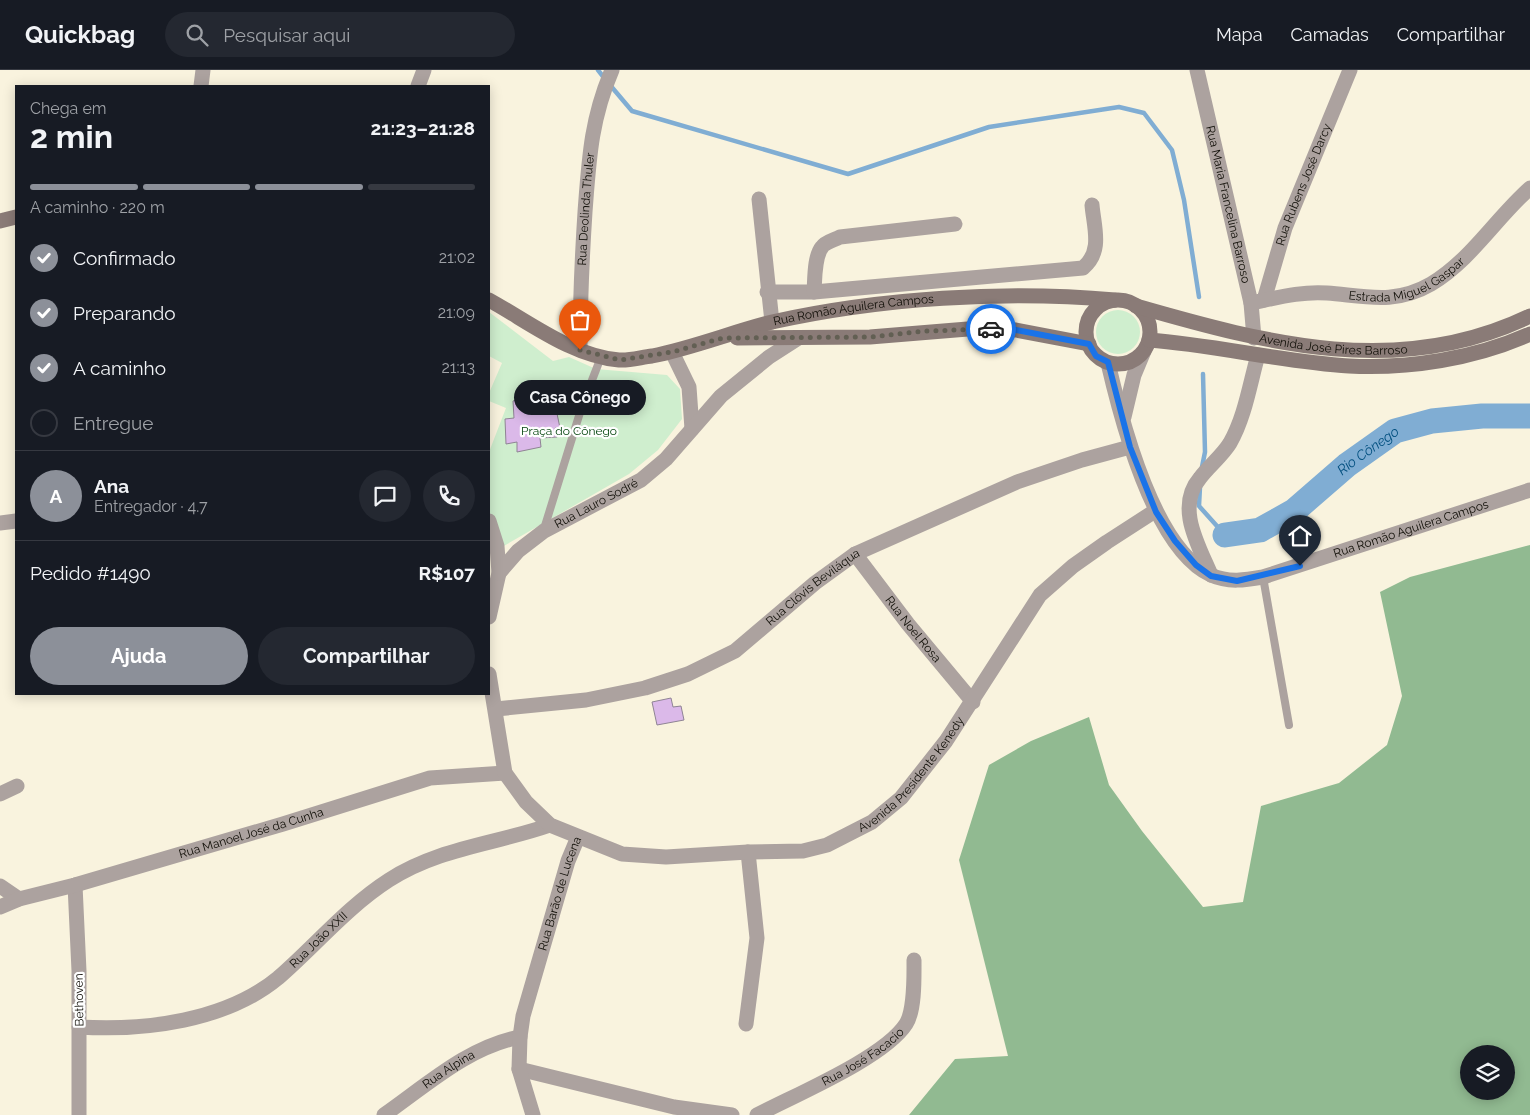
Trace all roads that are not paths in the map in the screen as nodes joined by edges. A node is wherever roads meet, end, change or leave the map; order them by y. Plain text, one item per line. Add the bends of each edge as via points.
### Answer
1 (203, 70) edge
2 (424, 70) edge
3 (612, 70) edge
4 (1197, 70) edge
5 (1350, 70) edge
6 (201, 85) edge
7 (418, 85) edge
8 (1530, 188) edge
9 (759, 199) dead end
10 (1092, 205) dead end
11 (15, 217) edge
12 (0, 221) edge
13 (955, 224) dead end
14 (767, 292) junction
15 (814, 292) junction
16 (1115, 300) junction
17 (490, 301) edge
18 (1258, 301) junction
19 (1136, 306) junction
20 (1530, 316) edge
21 (772, 322) junction
22 (1530, 334) edge
23 (723, 338) junction
24 (1254, 338) junction
25 (797, 339) junction
26 (1089, 344) junction
27 (1147, 345) junction
28 (580, 350) junction
29 (672, 352) junction
30 (1258, 355) junction
31 (600, 357) junction
32 (1108, 362) junction
33 (1124, 417) junction
34 (692, 429) junction
35 (1130, 447) junction
36 (1530, 490) edge
37 (1156, 512) junction
38 (15, 521) edge
39 (0, 523) edge
40 (490, 524) edge
41 (544, 531) junction
42 (855, 554) junction
43 (499, 573) junction
44 (1211, 576) junction
45 (1263, 577) junction
46 (490, 610) edge
47 (490, 679) edge
48 (973, 702) junction
49 (496, 709) junction
50 (1290, 724) dead end
51 (505, 773) junction
52 (17, 786) dead end
53 (0, 794) edge
54 (550, 825) junction
55 (578, 838) junction
56 (748, 852) junction
57 (75, 885) junction
58 (0, 886) edge
59 (19, 899) junction
60 (0, 907) edge
61 (914, 960) dead end
62 (746, 1024) dead end
63 (79, 1027) junction
64 (520, 1037) junction
65 (519, 1069) junction
66 (79, 1115) edge
67 (384, 1115) edge
68 (533, 1115) edge
69 (732, 1115) edge
70 (757, 1115) edge

1 - 6 street
2 - 7 street
3 - 28 street, Rua Deolinda Thuler via 600,99 590,148 580,286
4 - 18 street, Rua Maria Francelina Barroso
5 - 18 street, Rua Rubens José Darcy
8 - 18 street, Estrada Miguel Gaspar via 1512,203 1462,259 1432,283 1404,296 1375,298 1298,293
9 - 14 street
10 - 15 street via 1096,250 1092,260 1083,268
11 - 12 main road
13 - 15 street via 840,237 830,241 818,254
14 - 15 street
14 - 21 street
16 - 19 main road
16 - 21 main road, Rua Romão Aguilera Campos via 1057,295 929,300
16 - 26 main road via 1102,304 1093,313 1087,325
17 - 28 main road
18 - 24 street, Rua Maria Francelina Barroso
19 - 24 main road, Avenida José Pires Barroso
19 - 27 main road via 1147,318 1150,329
20 - 24 main road, Avenida José Pires Barroso via 1504,329 1456,344 1395,352 1316,348
21 - 23 main road, Rua Romão Aguilera Campos
22 - 30 main road, Avenida José Pires Barroso via 1445,360 1393,366 1348,366
23 - 25 main road, Rua Romão Aguilera Campos
23 - 29 main road
25 - 26 main road, Rua Romão Aguilera Campos via 980,328 1016,330
25 - 34 street, Rua Lauro Sodré via 721,396
26 - 32 main road via 1096,356
27 - 30 main road, Avenida José Pires Barroso
27 - 32 main road via 1128,363
27 - 33 street via 1134,375
28 - 31 main road
29 - 31 main road via 620,360
29 - 34 street via 689,387
30 - 44 street via 1235,432 1220,456 1199,479 1189,499 1188,514
31 - 41 lane
32 - 33 street
33 - 35 street, Rua Romão Aguilera Campos
34 - 41 street, Rua Lauro Sodré via 666,459 641,480
35 - 37 street, Rua Romão Aguilera Campos
35 - 42 street, Rua Clóvis Beviláqua via 1017,482
36 - 45 street, Rua Romão Aguilera Campos
37 - 44 street, Rua Romão Aguilera Campos via 1175,541 1196,565
37 - 48 street, Avenida Presidente Kenedy via 1100,547 1040,594
38 - 39 street
40 - 43 street via 497,546
41 - 43 street, Rua Lauro Sodré via 518,550
42 - 48 street, Rua Noel Rosa
42 - 49 street, Rua Clóvis Beviláqua via 815,583 735,651 688,674 645,688 586,700
43 - 46 street
44 - 45 street, Rua Romão Aguilera Campos via 1237,581
45 - 50 lane
47 - 49 street, Rua Barão de Lucena
48 - 56 street, Avenida Presidente Kenedy via 912,786 872,822 828,845 803,851
49 - 51 street, Rua Barão de Lucena
51 - 54 street, Rua Barão de Lucena via 526,802
51 - 57 street, Rua Manoel José da Cunha via 430,778
52 - 53 street
54 - 55 street, Rua Barão de Lucena
54 - 63 street, Rua João XXII via 443,854 389,880 354,907 278,977 237,1004 184,1020
55 - 56 street, Avenida Presidente Kenedy via 622,854 666,857
55 - 64 street, Rua Barão de Lucena via 552,915
56 - 62 street via 757,938
57 - 59 street, Rua Manoel José da Cunha
57 - 63 street, Bethoven
58 - 59 street
59 - 60 street, Rua Manoel José da Cunha
61 - 70 street, Rua José Facacio via 913,992 907,1023 888,1044
63 - 66 street, Bethoven
64 - 65 street, Rua Barão de Lucena
64 - 67 street, Rua Alpina via 491,1044 473,1054
65 - 68 street, Rua Barão de Lucena
65 - 69 street via 674,1107

